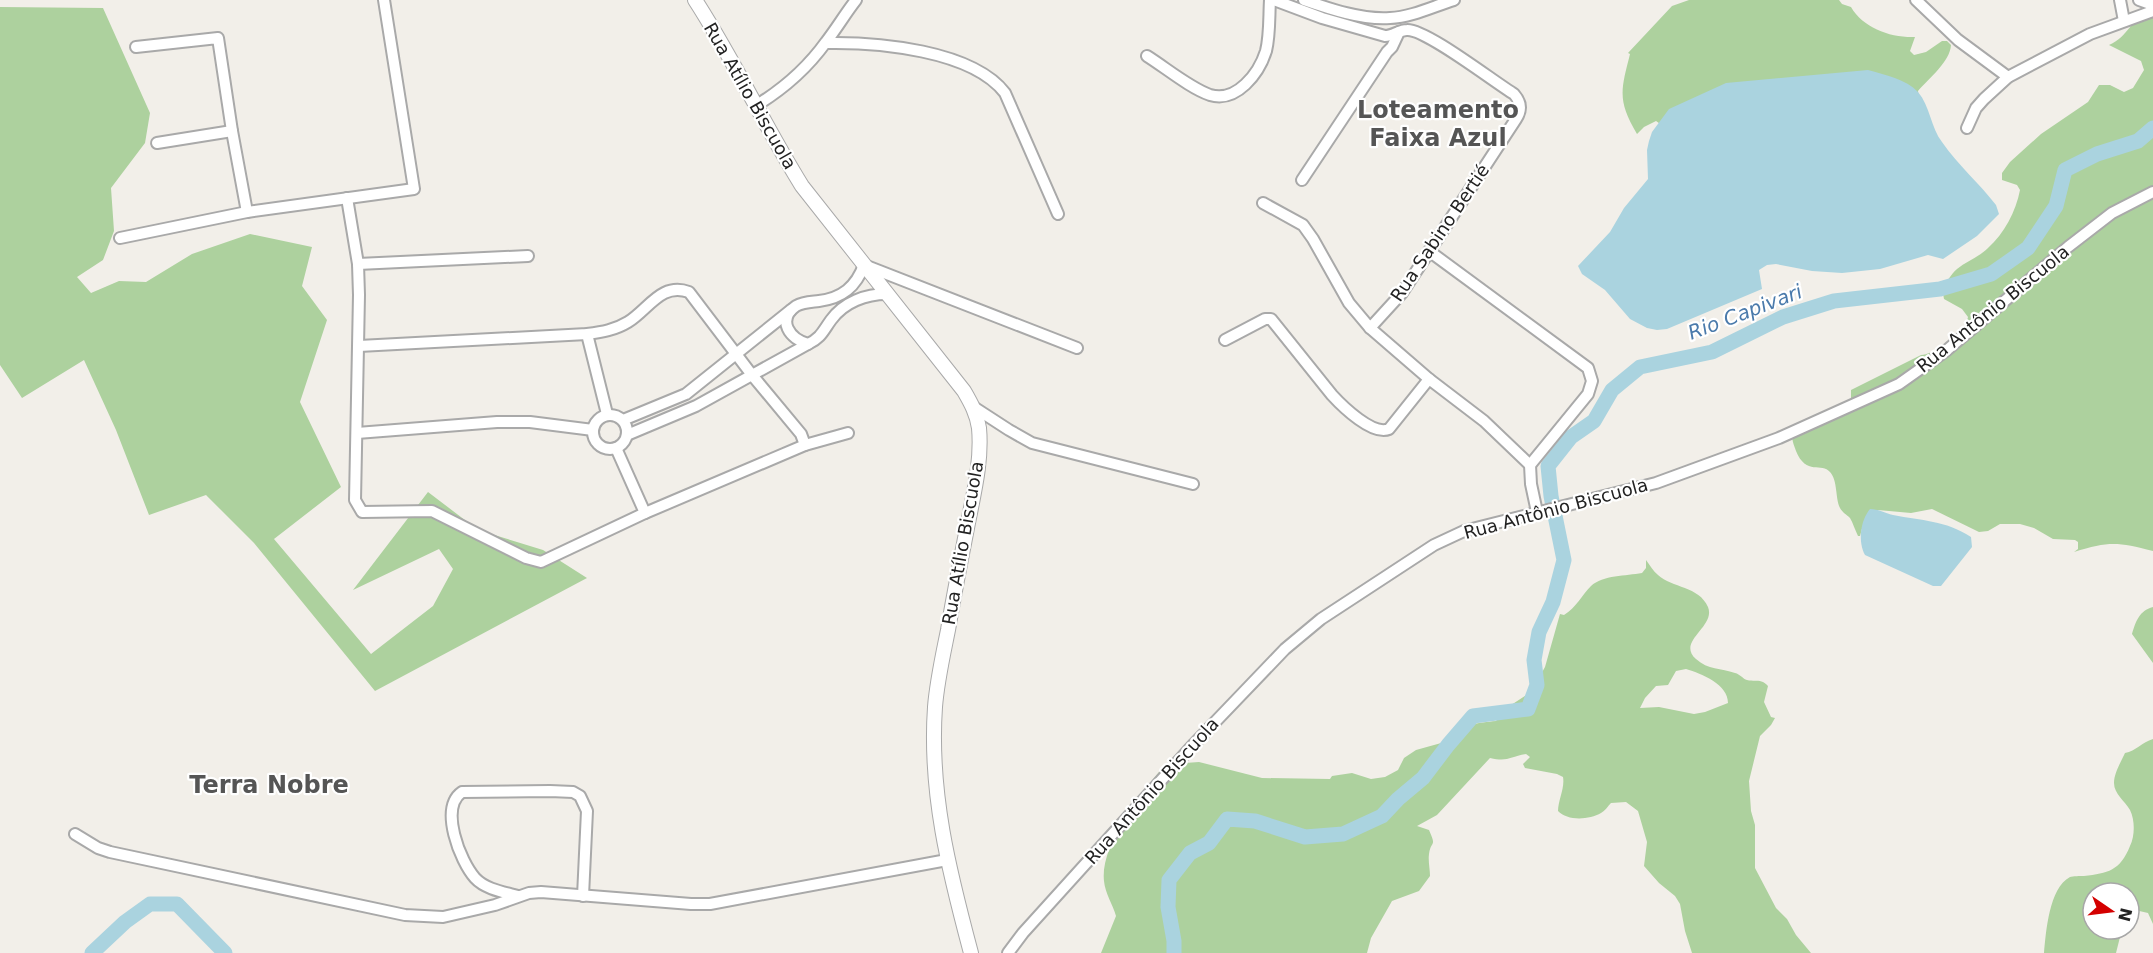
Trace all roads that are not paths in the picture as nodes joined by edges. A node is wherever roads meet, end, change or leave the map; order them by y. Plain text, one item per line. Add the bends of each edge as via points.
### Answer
1 (384, 0) edge
2 (695, 0) edge
3 (856, 0) edge
4 (1272, 0) edge
5 (1304, 0) edge
6 (1454, 0) edge
7 (1916, 0) edge
8 (2120, 0) edge
9 (2139, 0) edge
10 (2153, 5) edge
11 (2153, 11) edge
12 (2124, 21) junction
13 (1392, 35) junction
14 (826, 43) junction
15 (136, 48) dead end
16 (1147, 56) dead end
17 (2008, 77) junction
18 (757, 105) junction
19 (1967, 128) dead end
20 (232, 131) junction
21 (157, 143) dead end
22 (1302, 180) dead end
23 (2153, 192) edge
24 (347, 198) junction
25 (1263, 203) dead end
26 (247, 213) junction
27 (1058, 213) dead end
28 (120, 238) dead end
29 (1429, 251) junction
30 (528, 256) dead end
31 (358, 264) junction
32 (864, 266) junction
33 (887, 294) junction
34 (794, 308) junction
35 (1370, 328) junction
36 (587, 334) junction
37 (1225, 340) dead end
38 (808, 344) junction
39 (359, 346) junction
40 (1077, 348) dead end
41 (736, 354) junction
42 (752, 375) junction
43 (1429, 378) junction
44 (972, 405) junction
45 (606, 414) junction
46 (623, 420) junction
47 (593, 430) junction
48 (357, 433) junction
49 (848, 434) dead end
50 (627, 435) junction
51 (805, 445) junction
52 (616, 448) junction
53 (1530, 465) junction
54 (1193, 484) dead end
55 (1541, 511) junction
56 (645, 513) junction
57 (75, 834) dead end
58 (947, 860) junction
59 (518, 896) junction
60 (583, 896) junction
61 (971, 953) edge
62 (1008, 953) edge

1 - 24 street via 414,189
2 - 18 street, Rua Atílio Biscuola
3 - 14 street
4 - 13 street via 1322,18
4 - 16 street via 1262,61 1245,86 1233,93 1213,96 1202,92
5 - 6 street via 1366,17 1390,18
7 - 17 street via 1958,40
8 - 12 street
9 - 10 street
11 - 12 street
12 - 17 street via 2090,34
13 - 22 street via 1392,47
13 - 29 street, Rua Sabino Bertié via 1406,30 1425,35 1514,94 1520,104 1516,119
14 - 18 street via 808,64
14 - 27 street via 891,46 955,60 996,81 1005,93
15 - 20 street via 218,38
17 - 19 street via 1976,108
18 - 32 street, Rua Atílio Biscuola via 802,186
20 - 21 street
20 - 26 street
23 - 55 street, Rua Antônio Biscuola via 2112,213 2067,247 1947,350 1899,384 1747,451 1656,483
24 - 26 street
24 - 31 street
25 - 35 street via 1303,225 1349,303
26 - 28 street
29 - 35 street, Rua Sabino Bertié via 1401,293
29 - 53 street via 1588,368 1592,381 1588,394
30 - 31 street
31 - 39 street
32 - 33 street, Rua Atílio Biscuola
32 - 34 street via 851,288 837,298 802,303
32 - 40 street
33 - 38 street via 868,295 842,308 818,339
33 - 44 street, Rua Atílio Biscuola
34 - 38 street via 787,317 787,327 798,341
34 - 41 street
35 - 43 street
36 - 39 street
36 - 41 street via 609,332 629,322 666,291 678,288 689,292
36 - 45 street
37 - 43 street via 1269,318 1342,406 1375,430 1389,429
38 - 42 street
39 - 48 street
41 - 42 street
41 - 46 street via 686,394
42 - 50 street via 696,406
42 - 51 street via 801,434
43 - 53 street via 1484,421
44 - 54 street via 1032,443
44 - 58 street, Rua Atílio Biscuola via 980,446 935,706 937,798
45 - 46 street
45 - 47 street via 597,420
46 - 50 street
47 - 48 street via 530,422
47 - 52 street via 599,445
48 - 56 street via 355,500 362,512 432,511 526,558 541,562
49 - 51 street
50 - 52 street
51 - 56 street
52 - 56 street
53 - 55 street via 1531,484
55 - 62 street, Rua Antônio Biscuola via 1464,531 1434,545 1321,619 1285,649 1194,744
57 - 59 street via 110,852 405,915 443,917
58 - 60 street via 710,904
58 - 61 street, Rua Atílio Biscuola
59 - 60 street via 541,892
59 - 60 street via 485,885 466,864 452,830 452,807 462,792 550,791 580,796 587,811

